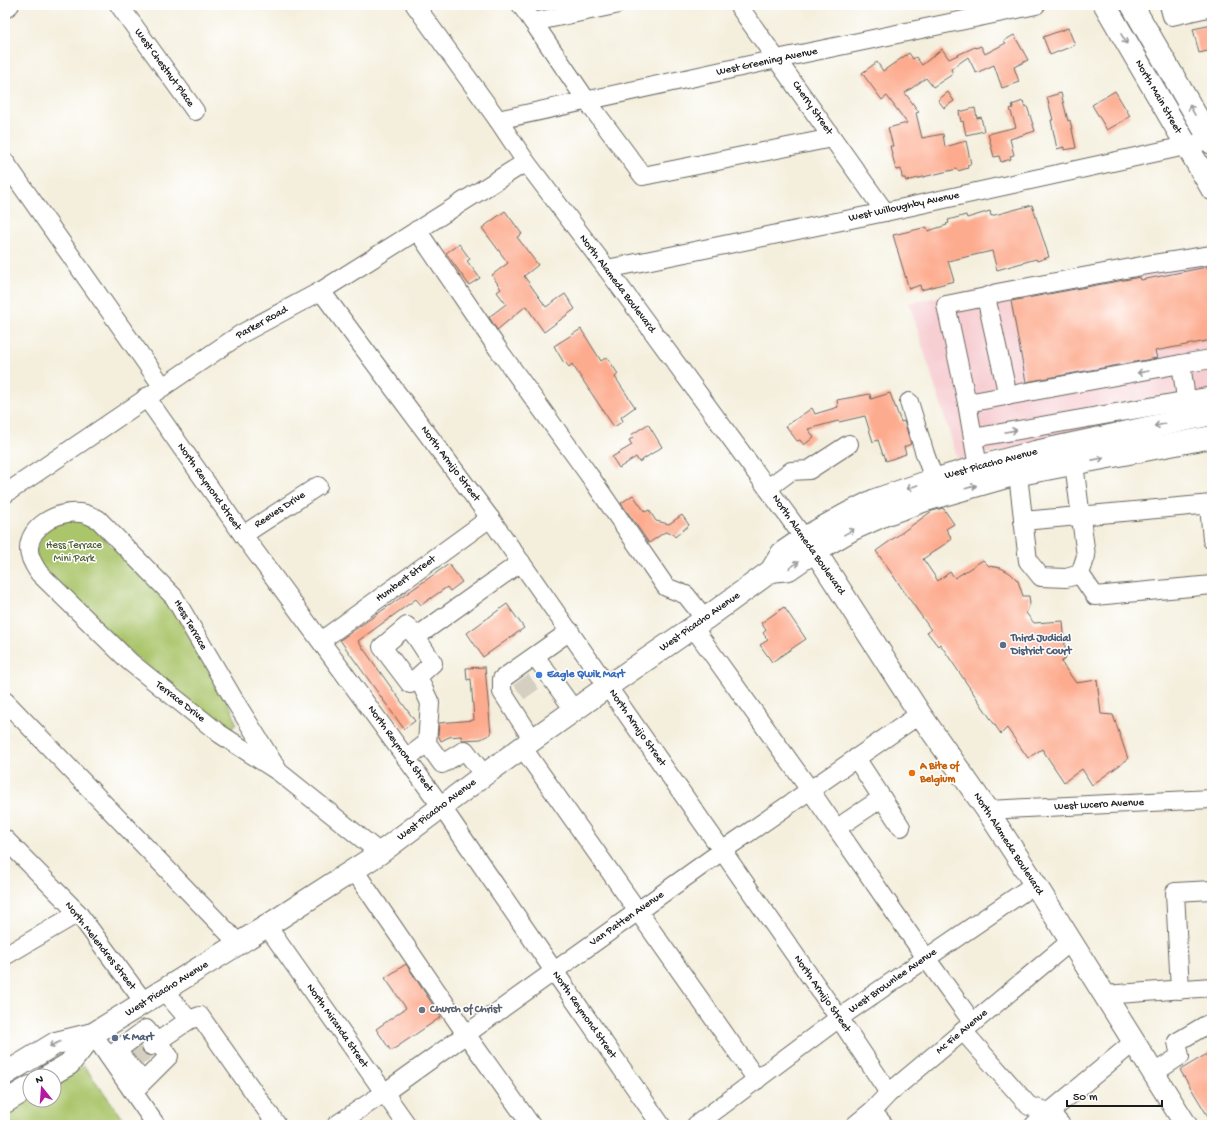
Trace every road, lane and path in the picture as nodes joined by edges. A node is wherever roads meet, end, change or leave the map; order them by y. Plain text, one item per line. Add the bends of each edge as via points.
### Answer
1 (10, 5) edge
2 (119, 5) edge
3 (415, 5) edge
4 (521, 5) edge
5 (615, 5) edge
6 (738, 5) edge
7 (1036, 5) edge
8 (1105, 5) edge
9 (1132, 5) edge
10 (1169, 5) edge
11 (1017, 7) edge
12 (1212, 7) edge
13 (5, 9) edge
14 (533, 22) junction
15 (777, 59) junction
16 (587, 101) junction
17 (195, 111) dead end
18 (498, 120) junction
19 (832, 138) junction
20 (1204, 143) edge
21 (5, 162) edge
22 (526, 162) junction
23 (1212, 189) edge
24 (885, 212) junction
25 (417, 230) junction
26 (1212, 255) edge
27 (607, 269) junction
28 (321, 291) junction
29 (986, 297) junction
30 (1212, 359) edge
31 (1181, 364) junction
32 (163, 387) junction
33 (1008, 396) junction
34 (1212, 396) edge
35 (146, 397) junction
36 (909, 402) dead end
37 (967, 404) junction
38 (1188, 410) junction
39 (1212, 414) edge
40 (1212, 437) edge
41 (973, 438) junction
42 (849, 444) dead end
43 (1074, 464) junction
44 (978, 467) junction
45 (1018, 475) junction
46 (934, 479) junction
47 (318, 486) dead end
48 (768, 488) junction
49 (5, 494) edge
50 (1210, 505) edge
51 (1080, 516) junction
52 (490, 518) junction
53 (46, 521) joint
54 (1023, 521) junction
55 (243, 535) junction
56 (1212, 540) edge
57 (809, 544) junction
58 (521, 562) junction
59 (1080, 574) junction
60 (1212, 585) edge
61 (699, 623) junction
62 (570, 632) junction
63 (416, 637) junction
64 (322, 640) junction
65 (535, 656) junction
66 (418, 677) junction
67 (608, 686) junction
68 (5, 701) edge
69 (574, 710) junction
70 (920, 714) junction
71 (427, 744) junction
72 (528, 744) junction
73 (407, 758) junction
74 (856, 758) junction
75 (279, 772) junction
76 (484, 775) junction
77 (810, 790) junction
78 (882, 798) junction
79 (1212, 799) edge
80 (442, 806) junction
81 (987, 810) junction
82 (846, 822) dead end
83 (901, 827) dead end
84 (5, 839) edge
85 (722, 851) junction
86 (380, 853) junction
87 (354, 870) junction
88 (1035, 884) junction
89 (1212, 890) edge
90 (637, 912) junction
91 (78, 913) junction
92 (267, 926) junction
93 (1071, 941) junction
94 (239, 944) junction
95 (5, 956) edge
96 (926, 958) junction
97 (554, 971) junction
98 (1212, 988) edge
99 (1180, 990) junction
100 (164, 991) junction
101 (1105, 995) junction
102 (144, 1002) junction
103 (120, 1018) junction
104 (839, 1018) junction
105 (189, 1020) junction
106 (1212, 1024) edge
107 (968, 1027) junction
108 (93, 1034) junction
109 (466, 1034) junction
110 (135, 1037) junction
111 (1135, 1041) junction
112 (154, 1044) junction
113 (128, 1066) junction
114 (62, 1068) edge
115 (1154, 1072) junction
116 (5, 1074) edge
117 (757, 1080) junction
118 (138, 1086) junction
119 (22, 1092) edge
120 (384, 1092) junction
121 (889, 1093) junction
122 (5, 1102) edge
123 (872, 1111) junction
124 (1056, 1118) edge
125 (156, 1125) edge
126 (276, 1125) edge
127 (336, 1125) edge
128 (407, 1125) edge
129 (531, 1125) edge
130 (661, 1125) edge
131 (696, 1125) edge
132 (855, 1125) edge
133 (884, 1125) edge
134 (1034, 1125) edge
135 (1186, 1125) edge

1 - 13 street
2 - 17 street, West Chestnut Place
3 - 18 street, North Alameda Boulevard
4 - 14 street
5 - 14 street
6 - 15 street, Cherry Street
7 - 11 street, West Greening Avenue
8 -> 20 main road, North Main Street
20 -> 9 main road, North Main Street
10 - 12 street via 1172,16
11 - 15 street, West Greening Avenue
14 - 16 street
15 - 16 street, West Greening Avenue
15 - 19 street, Cherry Street
16 - 18 street, West Greening Avenue
16 - 19 street via 643,176
18 - 22 street, North Alameda Boulevard
19 - 24 street, Cherry Street
20 - 23 main road, North Main Street
20 - 24 street, West Willoughby Avenue
21 - 32 street
22 - 25 street, Parker Road
22 - 27 street, North Alameda Boulevard
24 - 27 street, West Willoughby Avenue
25 - 28 street, Parker Road
25 - 61 street via 666,587 686,595
26 - 29 street via 1147,265
27 - 48 street, North Alameda Boulevard
28 - 32 street, Parker Road via 241,334
28 - 52 street, North Armijo Street
29 - 33 street
29 - 37 street via 946,304
30 - 31 street
31 -> 33 street
31 - 38 street
32 - 35 street, Parker Road
33 - 37 street
34 - 38 street
35 - 49 street, Parker Road
35 - 55 street, North Reymond Street
36 - 46 street
37 - 41 street
38 - 39 main road, West Picacho Avenue
41 -> 38 street
38 -> 44 main road, West Picacho Avenue
43 -> 40 main road, West Picacho Avenue
41 - 44 street
42 - 48 street via 809,470 791,471
43 - 45 main road, West Picacho Avenue
43 - 51 street
44 - 46 main road, West Picacho Avenue
45 - 54 street
57 -> 45 main road, West Picacho Avenue via 926,500
46 -> 57 main road, West Picacho Avenue via 875,500 847,514
47 - 55 street, Reeves Drive
48 - 57 street, North Alameda Boulevard
50 - 51 street
50 - 56 street
51 - 54 street
51 - 59 street via 1086,556
52 - 58 street, North Armijo Street
52 - 64 street, Humbert Street
53 - 75 street, Hess Terrace via 63,514 81,513 98,520 174,597
53 - 75 street, Terrace Drive via 33,534 29,550 38,573 130,662 220,734
54 - 59 street via 1028,561 1041,577 1066,578
55 - 64 street, North Reymond Street
57 - 61 main road, West Picacho Avenue via 789,569 771,571
57 - 70 main road, North Alameda Boulevard
58 - 62 street, North Armijo Street
58 - 63 street
59 - 60 street via 1096,596
61 - 67 main road, West Picacho Avenue
61 - 77 street
62 - 65 street
62 - 67 street, North Armijo Street
63 - 66 street via 433,663
63 - 66 street via 408,626 382,647 410,684
64 - 73 street, North Reymond Street
65 - 69 street via 542,676
65 - 72 street via 502,679 502,692 513,696
66 - 71 street via 430,703
67 - 69 main road, West Picacho Avenue
67 - 85 street, North Armijo Street
68 - 94 street
69 - 72 main road, West Picacho Avenue
70 - 74 street, Van Patten Avenue
70 - 81 main road, North Alameda Boulevard
71 - 73 street
71 - 76 street via 442,764 465,750
72 - 76 main road, West Picacho Avenue
72 - 90 street
73 - 80 street, North Reymond Street
74 - 77 street, Van Patten Avenue
74 - 78 street
75 - 86 street, Terrace Drive
76 - 80 main road, West Picacho Avenue
77 - 85 street, Van Patten Avenue
77 - 96 street
78 - 82 street
78 - 83 street
79 - 81 street, West Lucero Avenue
80 - 86 main road, West Picacho Avenue
80 - 97 street, North Reymond Street
81 - 88 main road, North Alameda Boulevard
84 - 91 street, North Melendres Street
85 - 90 street, Van Patten Avenue
85 - 104 street, North Armijo Street
86 - 87 main road, West Picacho Avenue
87 - 92 main road, West Picacho Avenue
87 - 109 street
88 - 93 main road, North Alameda Boulevard
88 - 96 street, West Brownlee Avenue
89 - 99 street via 1175,892
90 - 97 street, Van Patten Avenue
90 - 117 street
91 - 95 street
91 - 102 street, North Melendres Street
92 - 94 main road, West Picacho Avenue
92 - 120 street, North Miranda Street
93 - 101 main road, North Alameda Boulevard
93 - 107 street, Mc Fie Avenue
94 - 100 main road, West Picacho Avenue
96 - 104 street, West Brownlee Avenue
96 - 107 street
97 - 109 street, Van Patten Avenue
97 - 130 street, North Reymond Street
98 - 99 street
99 - 101 street
100 - 102 main road, West Picacho Avenue
100 - 105 street
101 - 111 main road, North Alameda Boulevard
102 - 103 main road, West Picacho Avenue
103 - 108 main road, West Picacho Avenue
103 - 110 street
104 - 117 street, West Brownlee Avenue
104 - 121 street, North Armijo Street
105 - 112 street
105 - 126 street via 200,1016
106 - 115 street via 1177,1042 1180,1056
107 - 121 street, Mc Fie Avenue
107 - 124 street via 1029,1106
108 - 113 street
108 - 114 main road, West Picacho Avenue via 69,1064
108 -> 116 main road, West Picacho Avenue via 56,1043
109 - 120 street, Van Patten Avenue
109 - 129 street
110 - 112 street via 146,1029
110 - 113 street via 120,1049 121,1056
111 - 115 main road, North Alameda Boulevard
111 - 124 street
112 - 118 street via 169,1056
113 - 118 street
115 - 135 main road, North Alameda Boulevard
117 - 131 street, West Brownlee Avenue
118 - 125 street
119 - 122 main road
120 - 127 street, Van Patten Avenue
120 - 128 street, North Miranda Street
121 - 123 street, Mc Fie Avenue
123 - 132 street, Mc Fie Avenue
123 - 133 street
124 - 134 street

